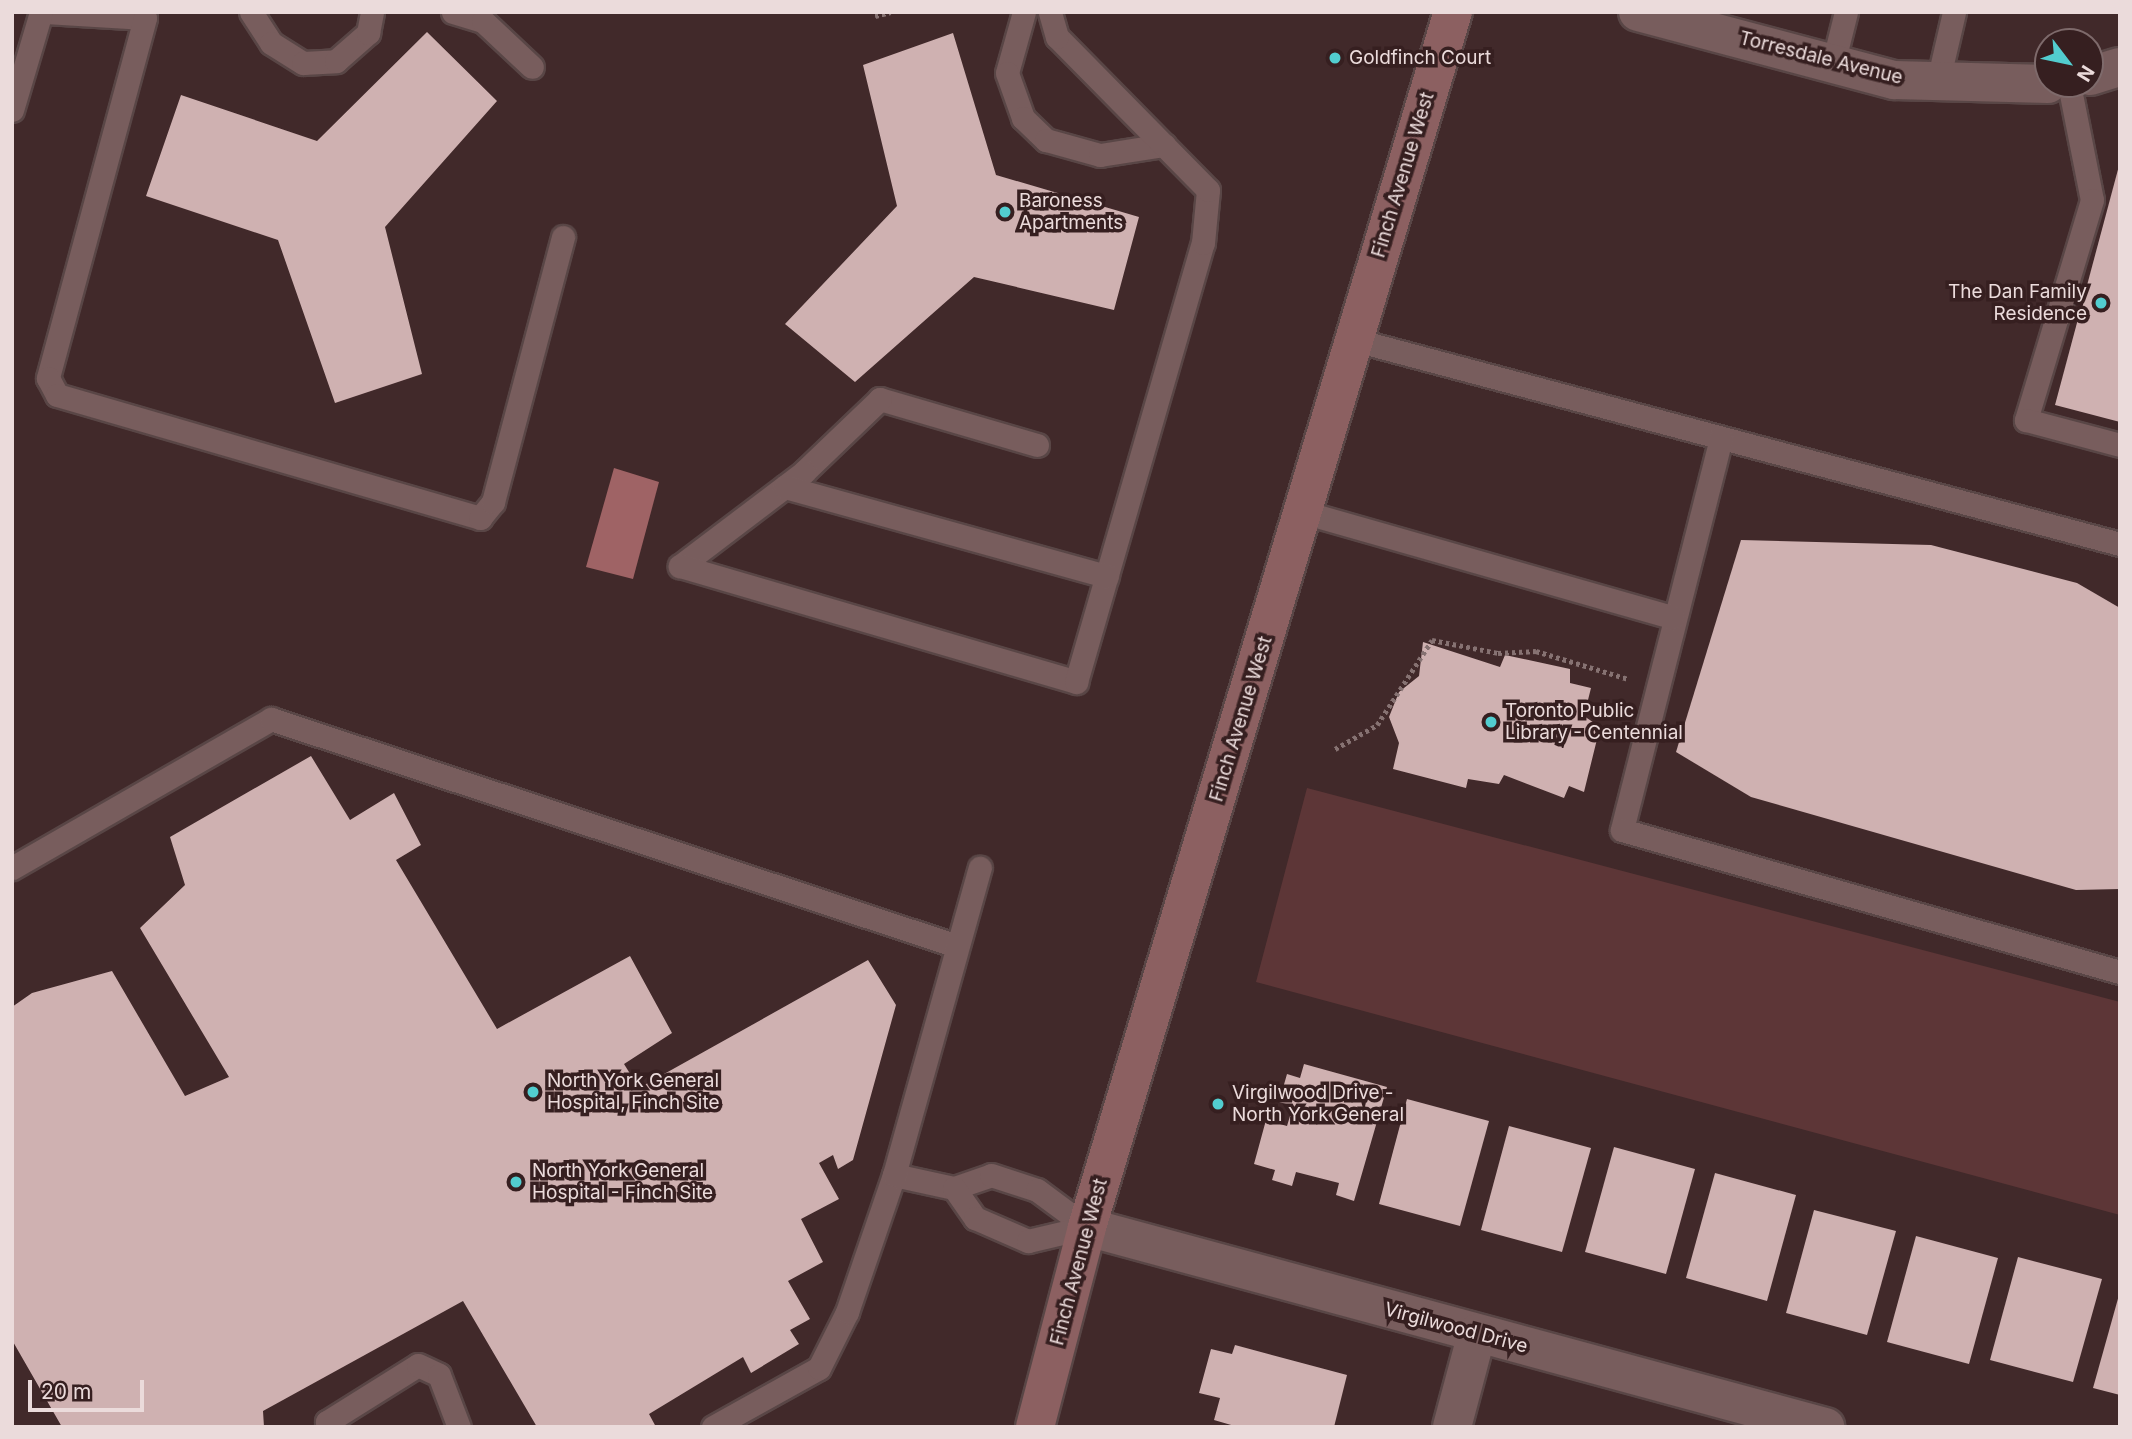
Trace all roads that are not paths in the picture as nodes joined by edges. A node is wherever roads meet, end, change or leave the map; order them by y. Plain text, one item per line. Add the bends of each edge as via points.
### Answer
1 (43, 12) edge
2 (251, 12) edge
3 (372, 12) edge
4 (453, 12) edge
5 (1024, 12) edge
6 (1051, 12) edge
7 (1453, 12) edge
8 (1638, 12) edge
9 (1846, 12) edge
10 (1954, 12) edge
11 (153, 15) edge
12 (1833, 64) junction
13 (532, 67) dead end
14 (1938, 80) junction
15 (2034, 83) edge
16 (2072, 98) edge
17 (12, 110) edge
18 (1164, 145) junction
19 (563, 237) dead end
20 (1354, 340) junction
21 (1721, 438) junction
22 (2120, 445) edge
23 (1037, 446) dead end
24 (785, 486) junction
25 (1303, 512) junction
26 (2120, 544) edge
27 (1107, 576) junction
28 (1672, 617) junction
29 (12, 868) edge
30 (979, 868) dead end
31 (957, 946) junction
32 (2120, 972) edge
33 (894, 1175) junction
34 (954, 1188) junction
35 (1087, 1227) junction
36 (1477, 1333) junction
37 (330, 1427) edge
38 (459, 1427) edge
39 (713, 1427) edge
40 (1035, 1427) edge
41 (1452, 1427) edge
42 (1825, 1427) edge

1 - 11 lane
1 - 17 lane
2 - 3 lane via 271,43 303,62 336,61 368,33
4 - 13 lane via 483,21
5 - 18 lane via 1007,73 1023,118 1046,140 1100,155
6 - 18 lane via 1057,37
7 - 20 main road, Finch Avenue West
8 - 12 street, Torresdale Avenue
9 - 12 lane
10 - 14 lane
11 - 19 lane via 48,377 57,395 480,518 493,502
12 - 14 street, Torresdale Avenue via 1894,80
14 - 15 street, Torresdale Avenue
16 - 22 lane via 2092,200 2026,420
18 - 27 lane via 1208,190 1203,243
20 - 21 lane
20 - 25 main road, Finch Avenue West
21 - 26 lane
21 - 28 lane
23 - 24 lane via 880,399
24 - 27 lane
24 - 27 lane via 680,566 1076,682
25 - 28 lane
25 - 35 main road, Finch Avenue West
28 - 32 lane via 1622,830
29 - 31 lane via 271,719
30 - 31 lane
31 - 33 lane
33 - 34 lane
33 - 39 lane via 847,1312 819,1368
34 - 35 lane via 991,1175 1037,1190
34 - 35 lane via 975,1218 1028,1241
35 - 36 street, Virgilwood Drive
35 - 40 main road, Finch Avenue West
36 - 41 street
36 - 42 street, Virgilwood Drive
37 - 38 lane via 327,1422 418,1365 439,1375

